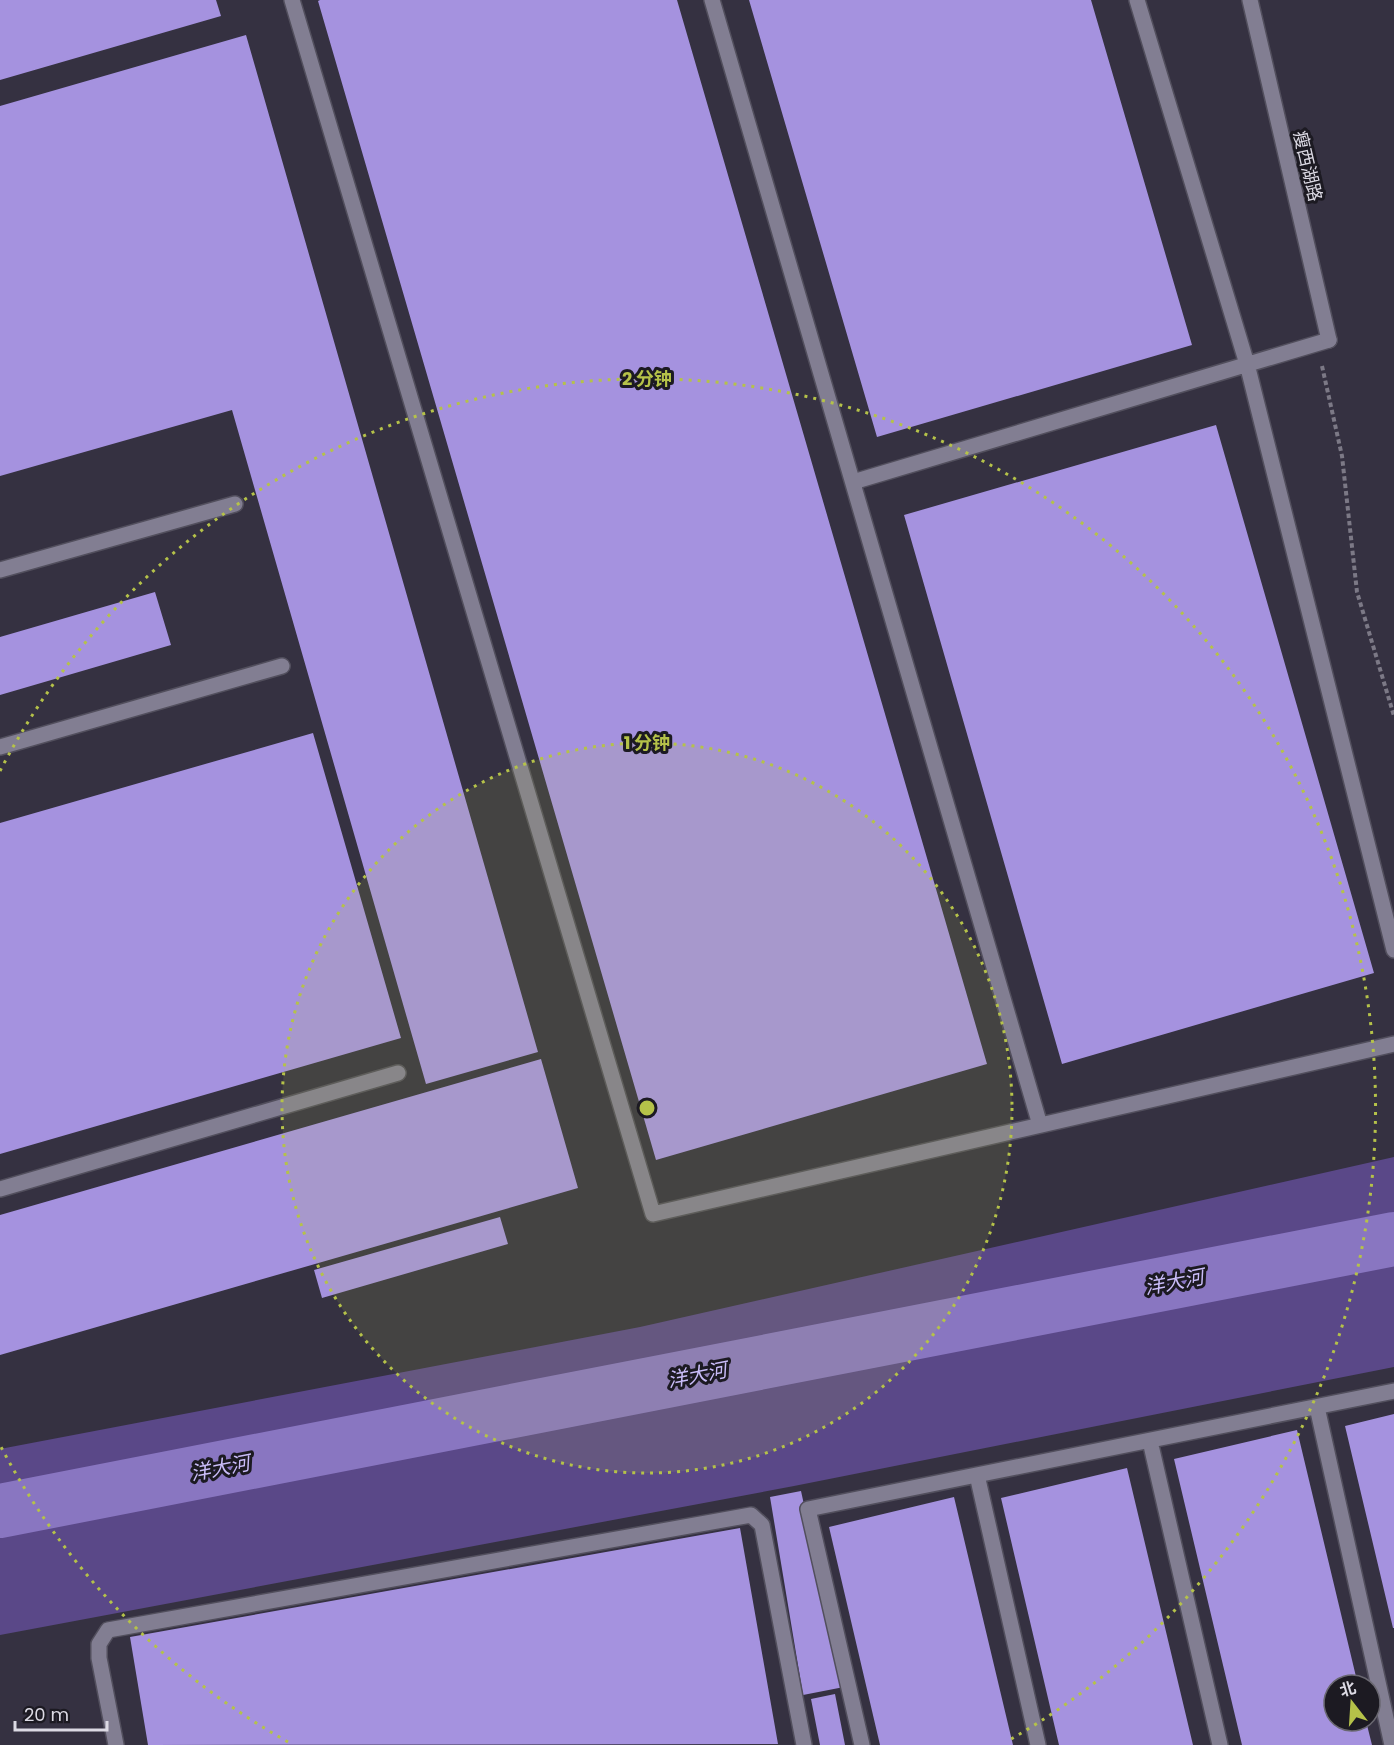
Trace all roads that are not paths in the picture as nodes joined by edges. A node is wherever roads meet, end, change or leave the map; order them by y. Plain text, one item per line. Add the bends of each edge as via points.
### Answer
1 (292, 0) edge
2 (712, 0) edge
3 (1137, 0) edge
4 (1250, 0) edge
5 (1247, 364) junction
6 (853, 482) junction
7 (235, 504) dead end
8 (0, 570) edge
9 (282, 666) dead end
10 (0, 747) edge
11 (1394, 950) edge
12 (1394, 1044) edge
13 (398, 1073) dead end
14 (1040, 1125) junction
15 (0, 1189) edge
16 (1394, 1391) edge
17 (1317, 1407) junction
18 (1150, 1441) junction
19 (977, 1475) junction
20 (116, 1745) edge
21 (804, 1745) edge
22 (862, 1745) edge
23 (1038, 1745) edge
24 (1220, 1745) edge
25 (1392, 1745) edge

1 - 14 street via 652,1214
2 - 6 street
3 - 5 street
4 - 5 street, 瘦西湖路 via 1329,340
5 - 6 street
5 - 11 street
6 - 14 street
7 - 8 street
9 - 10 street
12 - 14 street
13 - 15 street
16 - 17 street
17 - 18 street
17 - 25 street
18 - 19 street
18 - 24 street
19 - 22 street via 808,1509
19 - 23 street
20 - 21 street via 99,1658 99,1644 108,1630 751,1515 762,1525

